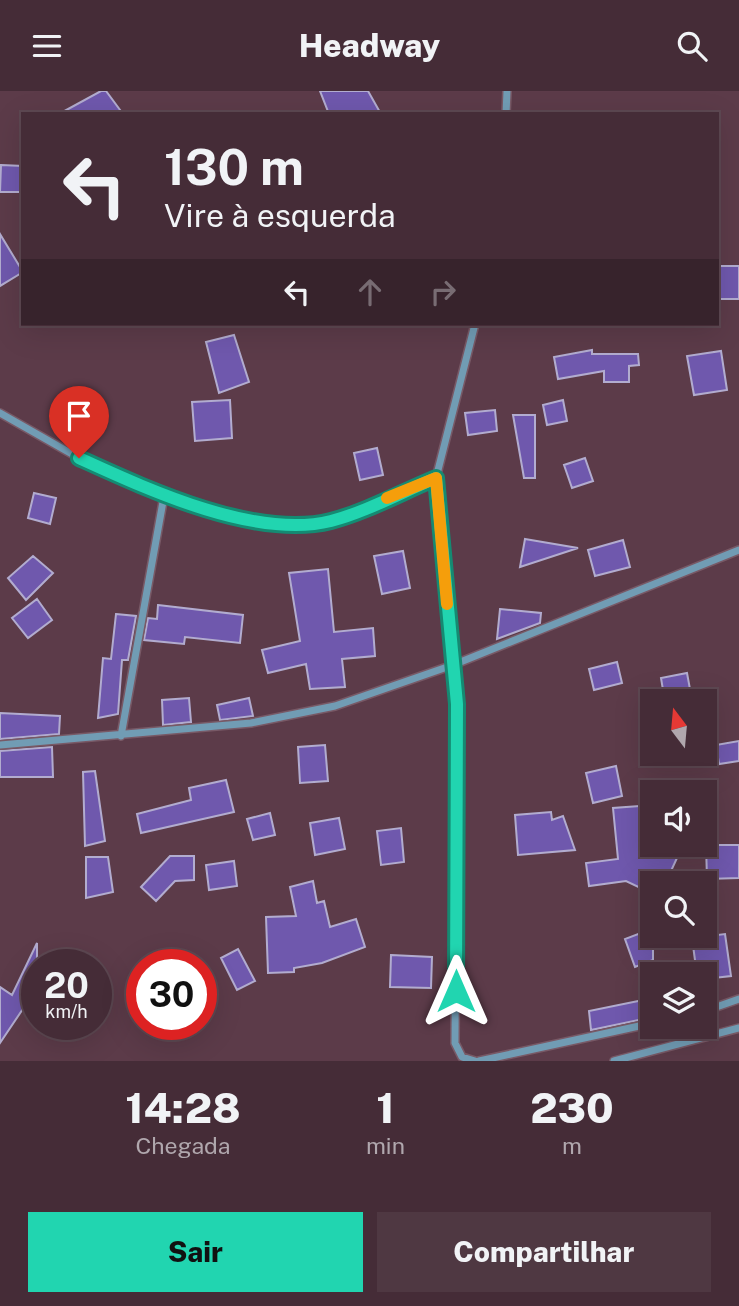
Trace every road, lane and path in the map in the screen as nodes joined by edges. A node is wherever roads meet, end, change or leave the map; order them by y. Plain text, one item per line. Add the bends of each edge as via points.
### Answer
1 (507, 91) edge
2 (506, 112) edge
3 (474, 326) edge
4 (0, 413) edge
5 (436, 478) junction
6 (164, 496) junction
7 (739, 550) edge
8 (453, 665) junction
9 (121, 736) junction
10 (0, 745) edge
11 (739, 999) edge
12 (717, 1007) edge
13 (640, 1026) edge
14 (739, 1028) edge
15 (458, 1059) edge
16 (476, 1061) edge
17 (614, 1061) edge

1 - 2 street
3 - 5 street
4 - 6 street via 79,458
5 - 6 street via 332,521 302,526 266,524
5 - 8 street
6 - 9 street
7 - 8 street
8 - 9 street via 335,706 251,723
8 - 15 street via 457,704
9 - 10 street
11 - 12 street
13 - 16 street
14 - 17 street
15 - 16 street

